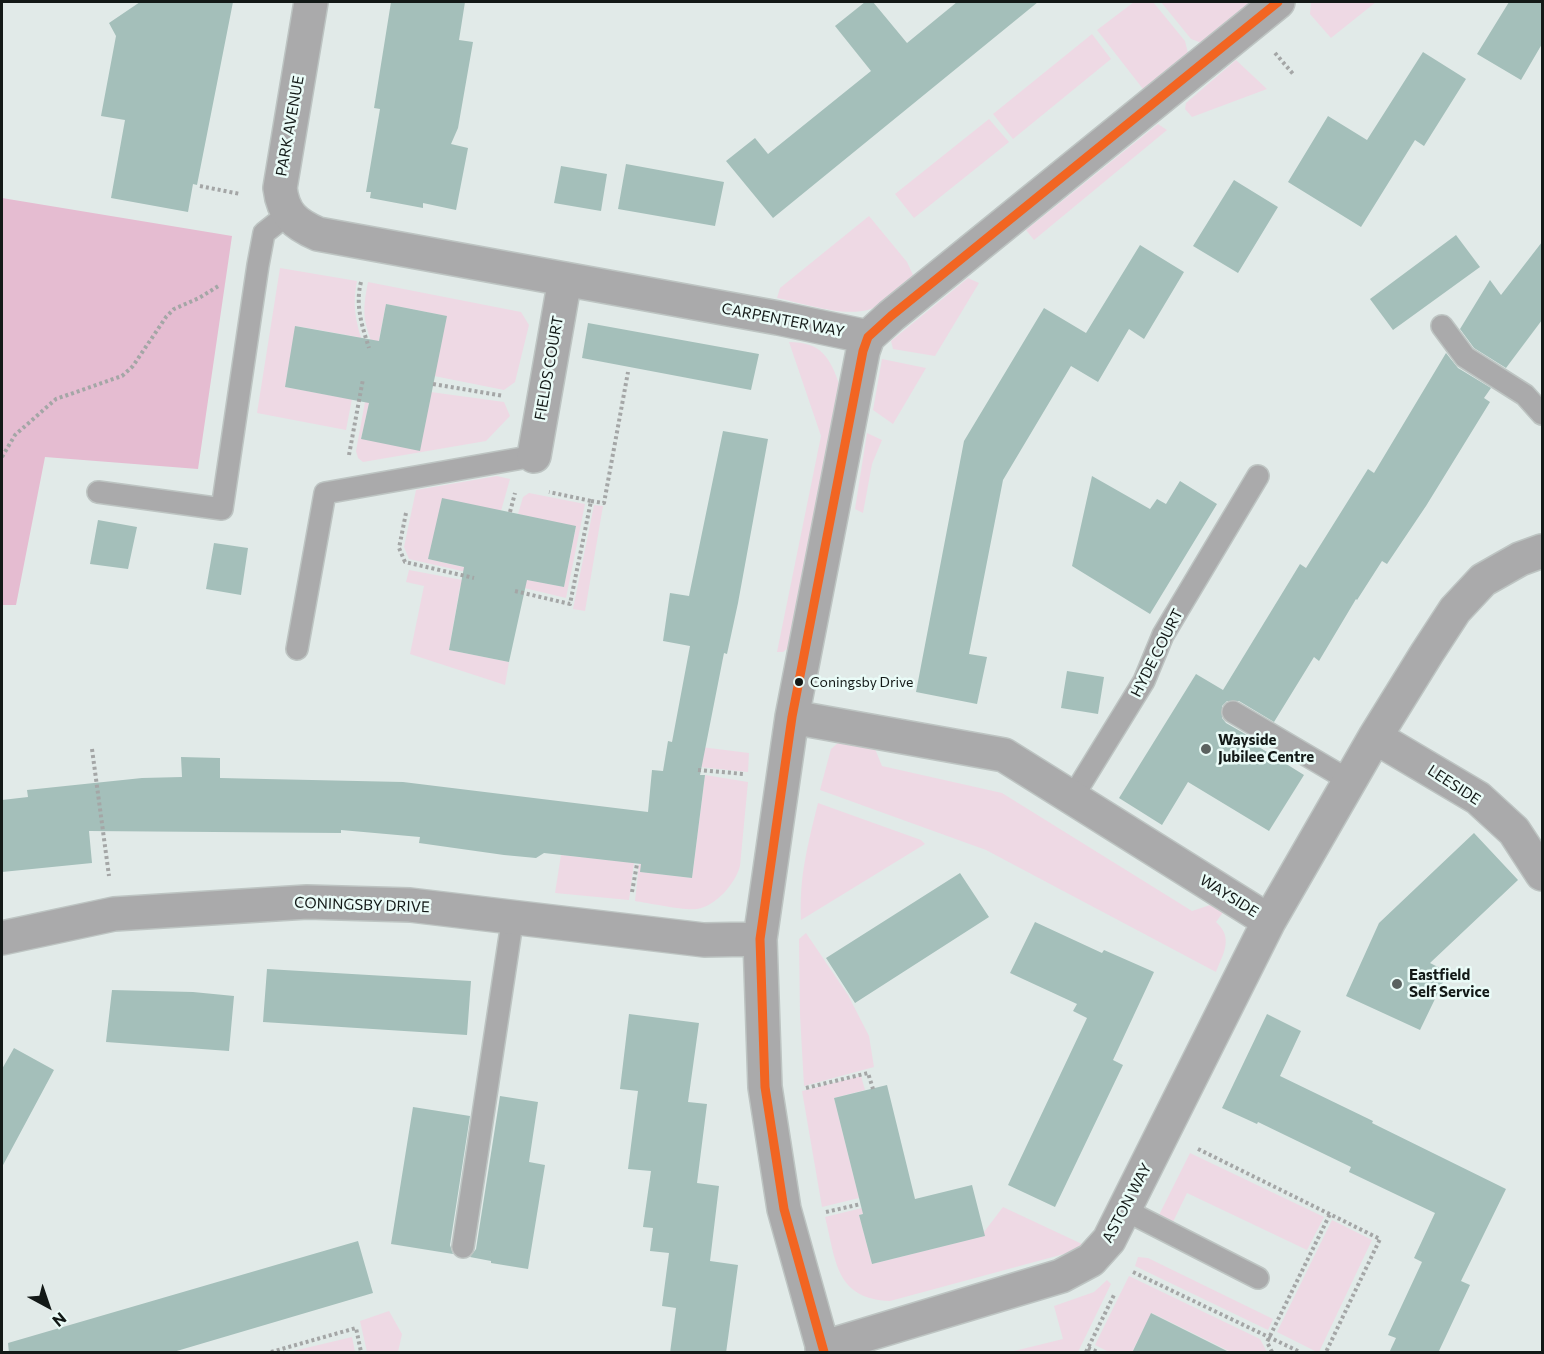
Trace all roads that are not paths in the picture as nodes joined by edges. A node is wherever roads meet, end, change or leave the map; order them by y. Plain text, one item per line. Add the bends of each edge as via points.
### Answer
1 (311, 2) edge
2 (1278, 2) edge
3 (288, 214) junction
4 (565, 279) junction
5 (1442, 326) dead end
6 (868, 337) junction
7 (1542, 414) edge
8 (534, 456) joint
9 (1258, 476) dead end
10 (98, 492) dead end
11 (1542, 551) edge
12 (297, 649) dead end
13 (1233, 712) dead end
14 (792, 717) junction
15 (1375, 737) junction
16 (1350, 781) junction
17 (1072, 798) junction
18 (1542, 874) edge
19 (513, 915) junction
20 (1269, 921) junction
21 (2, 938) edge
22 (760, 939) junction
23 (1125, 1209) junction
24 (463, 1247) dead end
25 (1257, 1278) dead end
26 (823, 1350) edge

1 - 3 street, PARK AVENUE via 280,188
2 - 6 street
3 - 4 street, CARPENTER WAY via 302,227 318,234
3 - 10 lane via 264,233 222,509
4 - 6 street, CARPENTER WAY
4 - 8 street, FIELDS COURT
5 - 7 lane via 1465,357 1525,395
6 - 14 street
8 - 12 lane via 325,493
9 - 17 lane, HYDE COURT via 1163,635 1144,681
11 - 15 street, WAYSIDE via 1484,580 1455,610
13 - 16 lane
14 - 17 street, WAYSIDE via 1004,755
14 - 22 street
15 - 16 street, WAYSIDE
15 - 18 street, LEESIDE via 1478,798 1514,831
16 - 20 street, WAYSIDE
17 - 20 street, WAYSIDE
19 - 21 street, CONINGSBY DRIVE via 410,905 308,902 114,914
19 - 22 street, CONINGSBY DRIVE via 704,940
19 - 24 lane
20 - 23 street, ASTON WAY
22 - 26 street via 765,1087 782,1198
23 - 25 lane
23 - 26 street, ASTON WAY via 1109,1240 1091,1260 1061,1276

